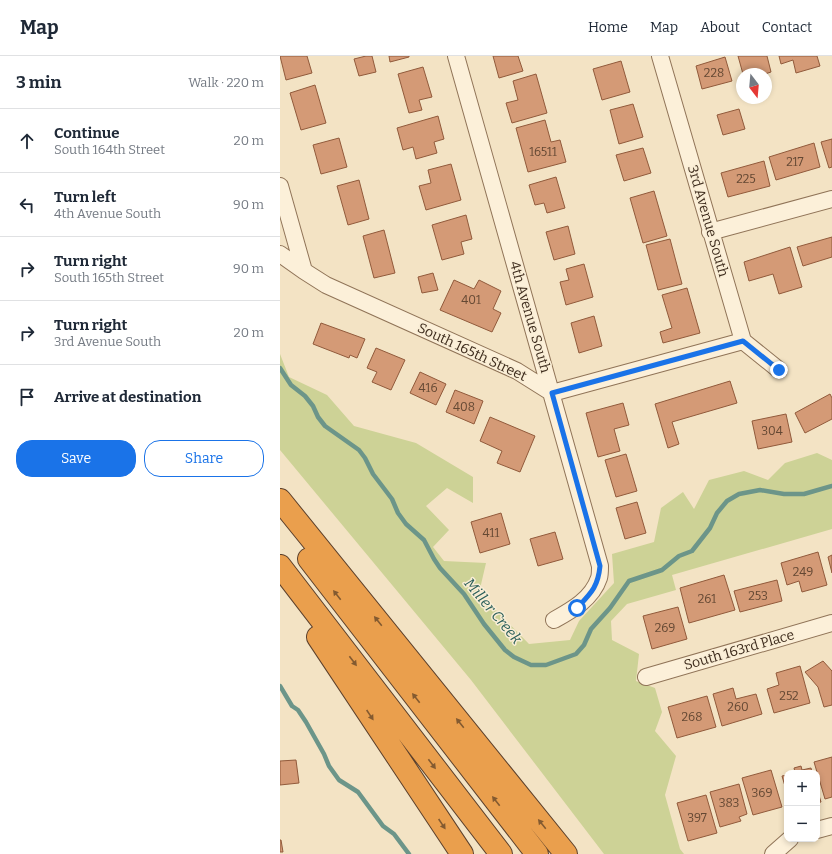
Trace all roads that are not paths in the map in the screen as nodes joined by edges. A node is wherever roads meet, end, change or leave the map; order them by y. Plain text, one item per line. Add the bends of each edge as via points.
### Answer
1 (456, 56) edge
2 (660, 56) edge
3 (280, 186) edge
4 (832, 199) edge
5 (710, 232) junction
6 (280, 254) edge
7 (304, 271) junction
8 (743, 341) junction
9 (779, 370) dead end
10 (552, 393) junction
11 (280, 500) edge
12 (280, 521) edge
13 (280, 566) edge
14 (295, 585) junction
15 (554, 620) dead end
16 (832, 623) edge
17 (646, 677) dead end
18 (832, 826) edge
19 (820, 829) edge
20 (787, 842) edge
21 (462, 854) edge
22 (501, 854) edge
23 (537, 854) edge
24 (566, 854) edge
25 (773, 854) edge

1 - 10 street, 4th Avenue South
2 - 5 street, 3rd Avenue South
3 - 7 street
4 - 5 street
5 - 8 street, 3rd Avenue South
6 - 7 street, South 165th Street
7 - 10 street, South 165th Street via 326,284 517,371
8 - 9 street
8 - 10 street
10 - 15 street, 4th Avenue South via 600,566 599,578 591,593 577,608
24 -> 11 highway
23 -> 12 highway
13 - 14 highway
14 -> 21 highway via 308,623
14 -> 22 highway
16 - 17 street, South 163rd Place
18 - 19 street
20 - 25 street

